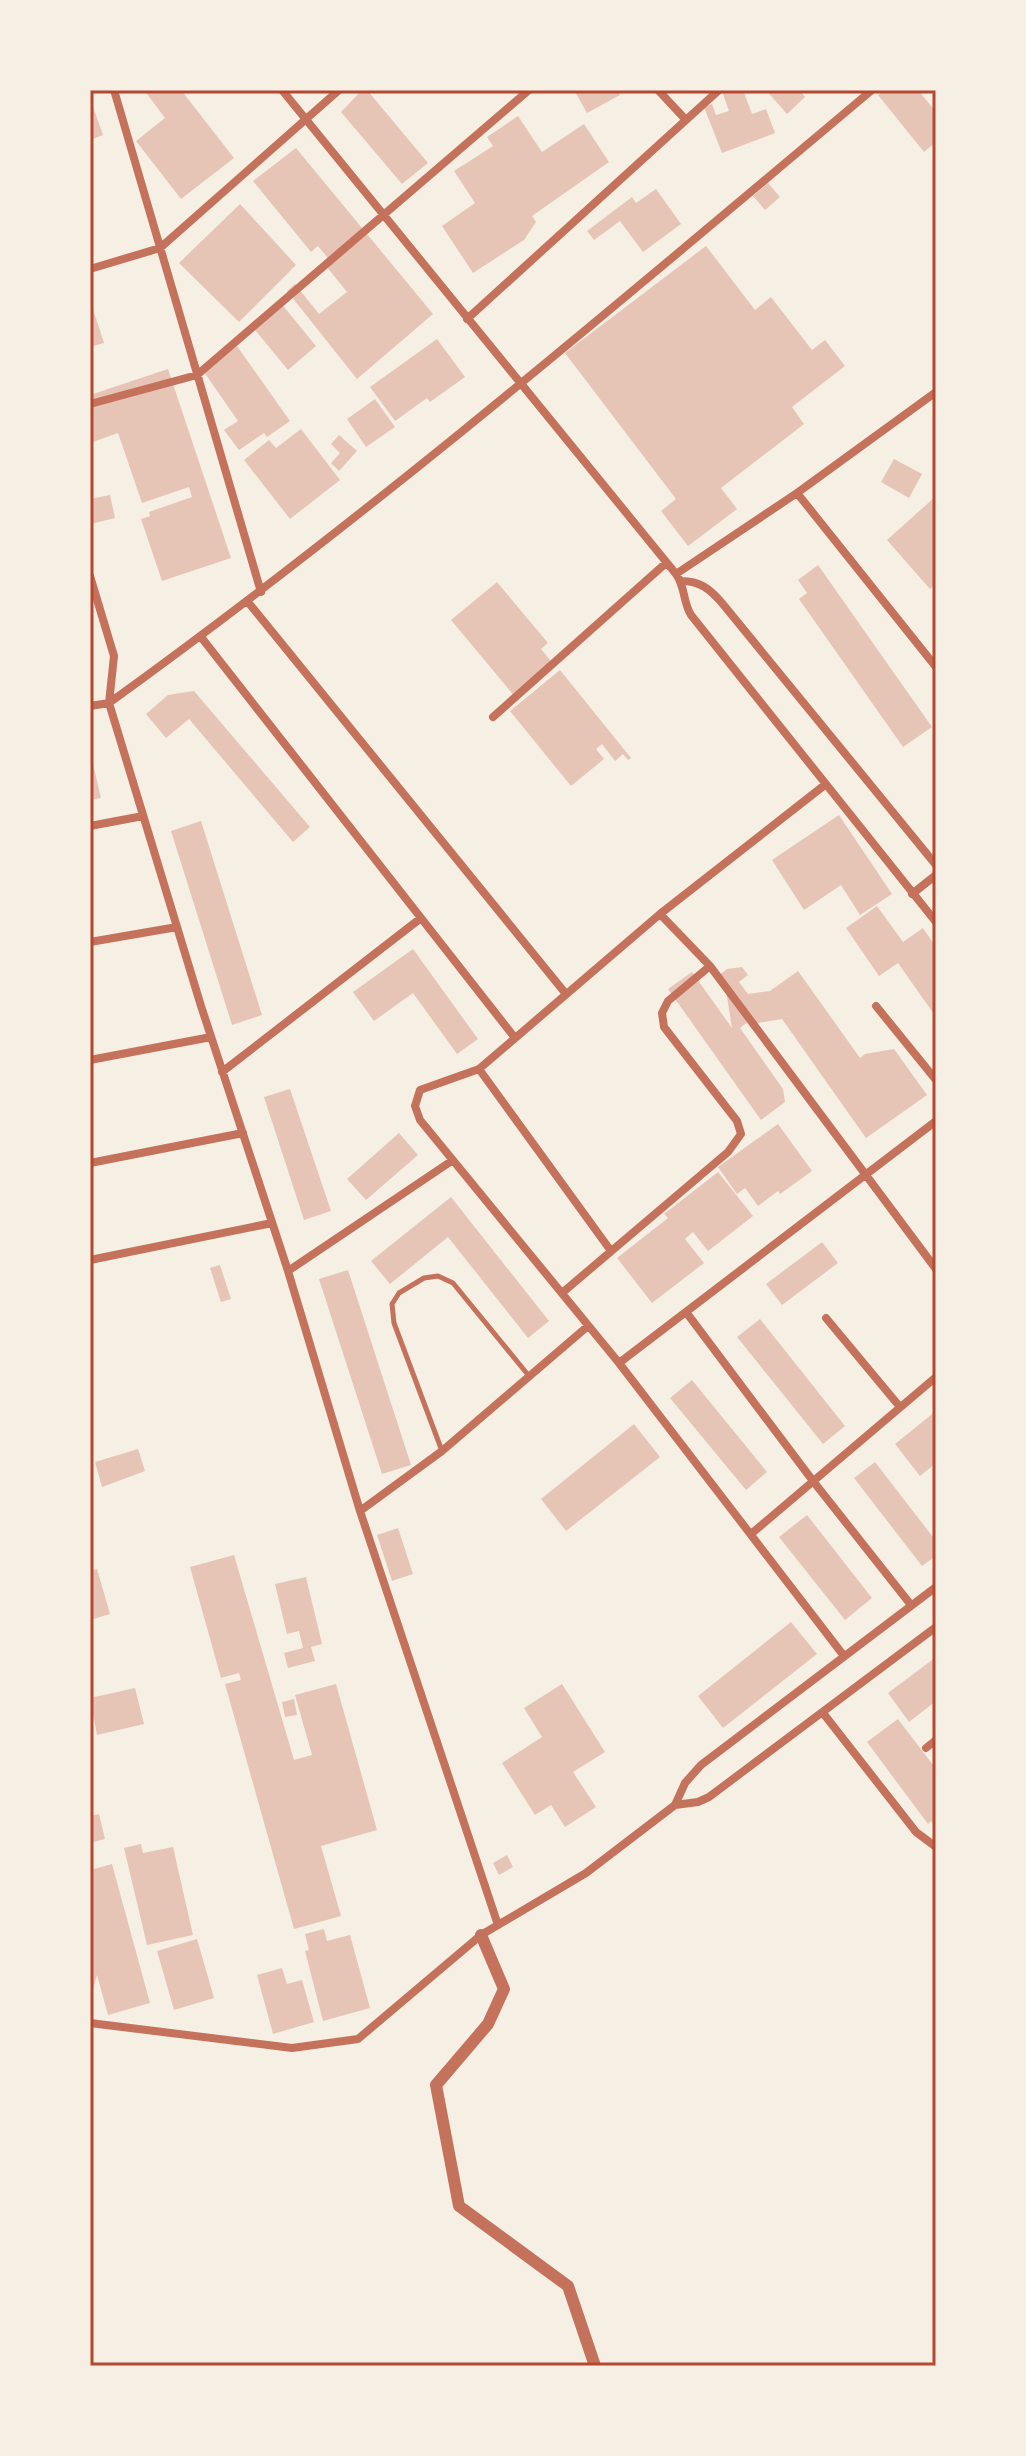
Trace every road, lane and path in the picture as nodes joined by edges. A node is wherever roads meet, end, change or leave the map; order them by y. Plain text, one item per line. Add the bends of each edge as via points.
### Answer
1 (114, 90) edge
2 (282, 90) edge
3 (339, 90) edge
4 (529, 90) edge
5 (658, 90) edge
6 (719, 90) edge
7 (872, 90) edge
8 (306, 119) junction
9 (686, 120) junction
10 (384, 216) junction
11 (160, 248) junction
12 (90, 269) edge
13 (467, 319) junction
14 (197, 375) junction
15 (520, 385) junction
16 (936, 392) edge
17 (90, 404) edge
18 (797, 493) junction
19 (666, 563) junction
20 (90, 576) edge
21 (679, 578) junction
22 (261, 592) junction
23 (248, 602) junction
24 (201, 637) junction
25 (936, 667) edge
26 (109, 703) junction
27 (90, 706) edge
28 (493, 717) dead end
29 (826, 784) junction
30 (143, 816) junction
31 (90, 826) edge
32 (936, 865) edge
33 (936, 875) edge
34 (912, 894) junction
35 (660, 914) junction
36 (421, 918) junction
37 (936, 922) edge
38 (177, 927) junction
39 (90, 942) edge
40 (710, 966) junction
41 (566, 994) junction
42 (876, 1006) dead end
43 (211, 1037) junction
44 (515, 1038) junction
45 (90, 1060) edge
46 (479, 1069) junction
47 (222, 1072) junction
48 (936, 1080) edge
49 (936, 1121) edge
50 (243, 1133) junction
51 (453, 1160) junction
52 (90, 1163) edge
53 (866, 1175) junction
54 (272, 1223) junction
55 (611, 1251) junction
56 (90, 1260) edge
57 (936, 1269) edge
58 (288, 1271) junction
59 (562, 1293) junction
60 (686, 1312) junction
61 (826, 1318) dead end
62 (588, 1326) junction
63 (619, 1363) junction
64 (529, 1376) junction
65 (936, 1377) edge
66 (900, 1407) junction
67 (442, 1451) junction
68 (813, 1481) junction
69 (360, 1511) junction
70 (751, 1534) junction
71 (936, 1587) edge
72 (911, 1605) junction
73 (936, 1627) edge
74 (844, 1656) junction
75 (823, 1713) junction
76 (936, 1740) edge
77 (926, 1748) dead end
78 (675, 1805) junction
79 (936, 1847) edge
80 (498, 1925) junction
81 (481, 1935) junction
82 (90, 2023) edge
83 (595, 2366) edge

1 - 11 street
2 - 8 street
3 - 8 street
4 - 10 street
5 - 9 street
6 - 9 street
7 - 15 street
8 - 10 street
8 - 11 street
9 - 13 street
10 - 13 street
10 - 14 street
11 - 12 street
11 - 14 street
13 - 15 street
14 - 17 street
14 - 22 street
15 - 19 street
15 - 22 street
16 - 18 street
18 - 21 street
18 - 25 street
19 - 21 street
19 - 28 street
20 - 26 street via 114,656
21 - 29 street via 691,615
21 - 32 street via 710,589
22 - 23 street
23 - 24 street
23 - 41 street
24 - 26 street
24 - 36 street
26 - 27 street
26 - 30 street
29 - 34 street
29 - 35 street
30 - 31 street
30 - 38 street
33 - 34 street
34 - 37 street
35 - 40 street
35 - 41 street
36 - 44 street
36 - 47 street
38 - 39 street
38 - 43 street
40 - 53 street
40 - 55 street via 668,1001 662,1013 664,1027 737,1121 741,1134 728,1152
41 - 44 street
42 - 48 street
43 - 45 street
43 - 47 street
44 - 46 street
46 - 51 street via 420,1090 415,1106
46 - 55 street
47 - 50 street
49 - 53 street
50 - 52 street
50 - 54 street
51 - 58 street
51 - 59 street
53 - 57 street
53 - 60 street
54 - 56 street
54 - 58 street
55 - 59 street
58 - 69 street
59 - 62 street
60 - 63 street
60 - 68 street
61 - 66 street
62 - 63 street
62 - 64 street
63 - 70 street
64 - 67 street
64 - 67 lane via 453,1283 438,1276 424,1278 399,1293 392,1304 394,1323
65 - 66 street
66 - 68 street
67 - 69 street
68 - 70 street
68 - 72 street
69 - 80 street
70 - 74 street
71 - 72 street
72 - 74 street
73 - 75 street
74 - 78 street via 701,1765
75 - 78 street via 709,1797
75 - 79 street via 916,1832
76 - 77 street
78 - 80 street via 586,1873
80 - 81 street
81 - 82 street via 358,2039 292,2048
81 - 83 street via 504,1989 488,2024 436,2085 459,2206 568,2286

